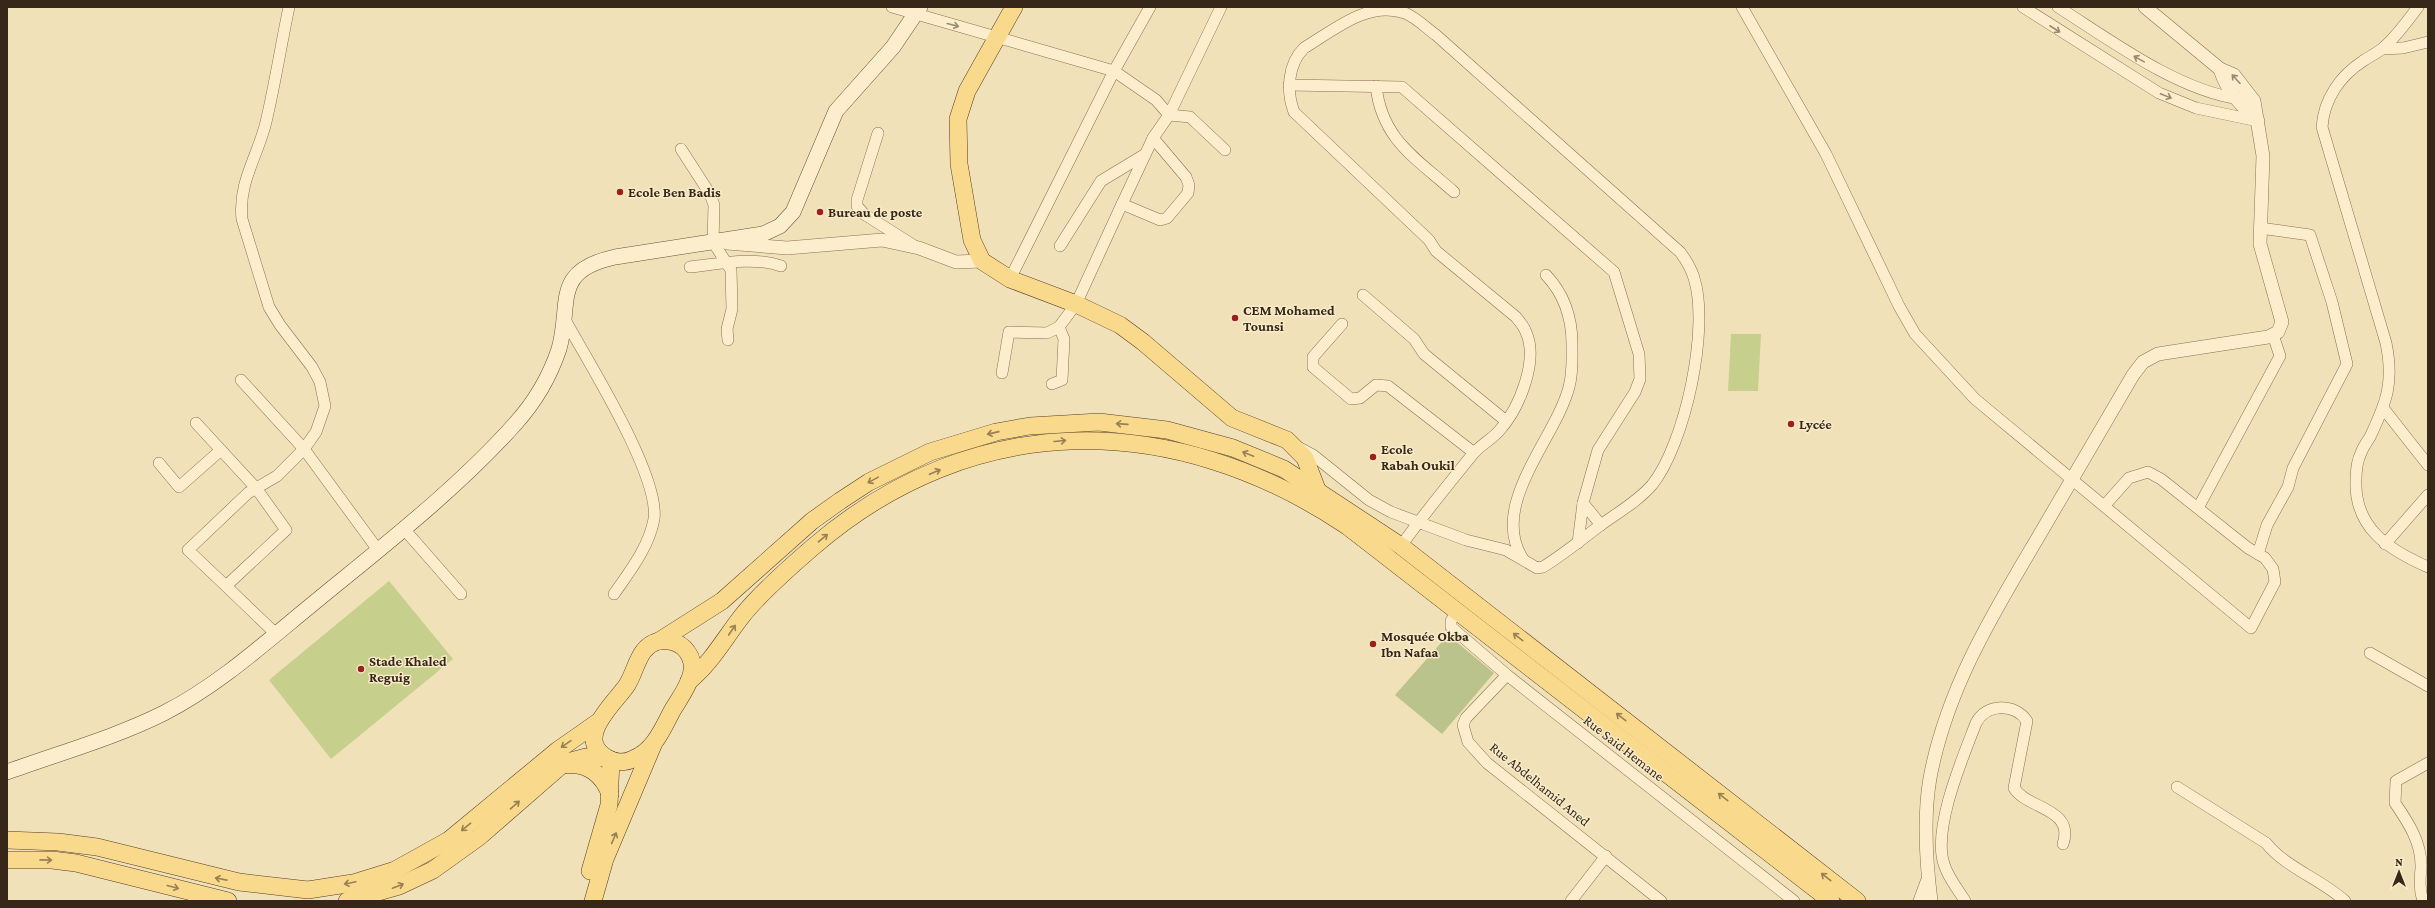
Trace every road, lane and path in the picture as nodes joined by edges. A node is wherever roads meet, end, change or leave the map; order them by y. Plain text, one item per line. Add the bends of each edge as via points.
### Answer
1 (289, 7) edge
2 (892, 7) edge
3 (1014, 7) edge
4 (1150, 7) edge
5 (1221, 7) edge
6 (1363, 7) edge
7 (1742, 7) edge
8 (2023, 7) edge
9 (2058, 7) edge
10 (2145, 7) edge
11 (2418, 7) edge
12 (1374, 10) junction
13 (918, 11) edge
14 (997, 37) junction
15 (2428, 42) edge
16 (2383, 49) junction
17 (2220, 69) junction
18 (1114, 71) junction
19 (1289, 85) junction
20 (1376, 86) junction
21 (2234, 98) junction
22 (2254, 101) junction
23 (1169, 115) junction
24 (2258, 121) junction
25 (878, 133) dead end
26 (1153, 138) junction
27 (681, 148) dead end
28 (1225, 150) dead end
29 (1144, 155) junction
30 (1454, 192) dead end
31 (1122, 204) junction
32 (2260, 228) junction
33 (713, 242) junction
34 (1060, 246) dead end
35 (919, 248) junction
36 (982, 261) junction
37 (726, 262) junction
38 (781, 266) dead end
39 (690, 267) dead end
40 (1546, 275) dead end
41 (1010, 279) junction
42 (1363, 295) dead end
43 (1076, 304) junction
44 (564, 318) junction
45 (1342, 324) dead end
46 (1059, 327) junction
47 (2273, 335) junction
48 (728, 340) dead end
49 (1002, 373) dead end
50 (241, 380) dead end
51 (1052, 384) dead end
52 (2383, 408) junction
53 (1506, 421) junction
54 (196, 423) dead end
55 (1291, 443) junction
56 (221, 450) junction
57 (304, 450) junction
58 (1473, 452) junction
59 (158, 462) dead end
60 (2428, 465) edge
61 (1284, 469) junction
62 (2073, 478) junction
63 (256, 488) junction
64 (1317, 489) junction
65 (2428, 495) edge
66 (1583, 503) junction
67 (2104, 505) junction
68 (2198, 508) junction
69 (1325, 511) junction
70 (1419, 521) junction
71 (1601, 525) junction
72 (404, 529) junction
73 (1578, 543) junction
74 (2386, 544) junction
75 (1402, 546) junction
76 (378, 550) junction
77 (2258, 554) junction
78 (1523, 559) junction
79 (2428, 567) edge
80 (226, 586) junction
81 (461, 594) dead end
82 (614, 594) dead end
83 (722, 600) junction
84 (1457, 611) junction
85 (276, 634) junction
86 (659, 640) junction
87 (2370, 653) dead end
88 (716, 654) junction
89 (1507, 676) junction
90 (689, 681) junction
91 (2428, 686) edge
92 (598, 722) junction
93 (655, 742) junction
94 (608, 759) junction
95 (2428, 763) edge
96 (556, 768) junction
97 (7, 772) edge
98 (2177, 787) dead end
99 (610, 794) junction
100 (7, 840) edge
101 (2063, 844) dead end
102 (1606, 856) junction
103 (600, 857) junction
104 (7, 860) edge
105 (1928, 878) junction
106 (228, 901) edge
107 (347, 901) edge
108 (581, 901) edge
109 (593, 901) edge
110 (1571, 901) edge
111 (1661, 901) edge
112 (1794, 901) edge
113 (1831, 901) edge
114 (1857, 901) edge
115 (1920, 901) edge
116 (1931, 901) edge
117 (1965, 901) edge
118 (2345, 901) edge
119 (2423, 901) edge

1 - 57 street via 266,121 246,176 241,206 242,219 269,307 312,367 324,396 322,418
2 - 13 street
3 - 14 main road
4 - 18 street
5 - 23 street
6 - 12 street
7 - 62 street via 1826,154 1915,334 1975,399
8 -> 24 street via 2158,93 2196,108
21 -> 9 street via 2181,81 2136,57
10 - 17 street
11 - 16 street
12 - 19 street via 1353,18 1304,48 1293,65
12 - 71 street via 1393,10 1406,14 1436,35 1663,236 1689,265 1697,298 1697,346 1690,393 1680,426 1654,481 1636,500
13 -> 14 street
13 - 33 main road via 893,47 836,111 797,203 787,219 772,231 763,234
14 - 18 street
14 - 36 main road via 967,91 958,119 959,164 972,240
15 - 16 street via 2403,48
16 - 52 street via 2362,61 2346,75 2332,93 2323,116 2322,127 2325,145 2386,343 2391,367
17 - 21 street via 2224,84
22 -> 17 street via 2234,75
18 - 23 street via 1156,100
18 - 41 street
19 - 20 street
19 - 53 street via 1291,106 1299,119 1429,240 1436,251 1516,318 1525,330 1529,368 1521,394
20 - 30 street via 1381,114 1391,133
20 - 66 street via 1402,87 1410,93 1607,264 1618,280 1639,354 1640,379 1635,392 1598,450
21 - 22 street
21 - 24 street
22 - 24 street
23 - 26 street
23 - 28 street via 1190,117
24 - 32 street via 2263,156
25 - 35 street via 857,206 864,214
26 - 29 street
26 - 31 street via 1186,176 1188,193 1167,218 1160,220
27 - 33 street via 710,194 714,205
29 - 31 street
29 - 34 street via 1101,181
31 - 43 street
32 - 47 street via 2261,249 2282,316 2280,328
32 - 77 street via 2310,235 2332,302 2347,364 2293,468 2288,487 2266,525
33 - 35 street via 787,248 882,240
33 - 37 street
33 - 44 main road via 615,256 592,264 575,278 566,290
35 - 36 street via 956,262
36 - 41 main road
37 - 38 street via 770,262
37 - 39 street via 711,262
37 - 48 street via 731,270 732,281
40 - 78 street via 1563,296 1569,314 1572,369 1563,404 1528,470 1516,510 1513,536 1516,549
41 - 43 main road
42 - 53 street via 1414,339 1424,354
43 - 46 street
43 - 55 main road via 1126,329 1232,418
44 - 72 main road via 559,347 549,374 516,423
44 - 82 street via 627,433 654,498 654,518 648,538
45 - 58 street via 1313,357 1313,367 1351,399 1360,398 1376,385 1388,386
46 - 49 street via 1047,333 1009,332
46 - 51 street via 1064,339 1062,380
47 - 62 street via 2158,354 2143,362 2132,375
47 - 68 street via 2280,356
50 - 57 street
52 - 60 street
52 - 74 street via 2361,452 2356,468 2356,488 2357,504 2365,522
53 - 58 street via 1495,435
54 - 56 street
55 - 61 main road via 1294,456
55 - 64 main road via 1305,458
55 - 70 street via 1313,455 1369,500 1391,512
56 - 59 street via 179,487
56 - 63 street
57 - 63 street via 277,476
57 - 76 street
58 - 70 street
61 - 64 main road
61 -> 83 main road via 1201,437 1133,425 1064,423 996,432 930,452 868,482 812,521
62 - 67 street
62 - 105 street via 2003,593 1975,645 1946,716 1930,780 1927,815
63 - 80 street via 286,530
63 - 80 street via 188,550
64 - 69 main road
64 - 75 main road
65 - 74 street
66 - 71 street
66 - 73 street
67 - 68 street via 2129,478 2148,472
67 - 77 street via 2251,628 2275,582 2273,570 2265,558
68 - 77 street
69 - 84 main road
88 -> 69 main road via 749,607 842,524 919,478 991,452 1069,440 1120,441 1147,445 1190,454 1238,469
70 - 75 street
70 - 78 street via 1466,540 1506,550
71 - 73 street
72 - 76 main road
72 - 81 street
73 - 78 street via 1543,567 1537,568
74 - 79 street
114 -> 75 main road
76 - 85 main road
80 - 85 street
83 - 86 main road
83 - 88 main road via 689,637 690,647 697,655 704,657
84 - 89 street, Rue Said Hemane via 1451,621 1451,627
84 - 113 main road
85 - 97 main road via 208,687 164,713 120,732
86 - 90 main road via 677,643 687,651 692,669
86 - 92 main road via 643,650 627,684
87 - 91 street
88 - 90 main road
89 - 102 street, Rue Abdelhamid Aned via 1466,718 1463,725 1468,742 1487,763
89 - 112 street, Rue Said Hemane
90 - 93 main road
92 - 94 main road via 596,745
92 -> 100 main road via 558,750 448,840 395,870 353,883 308,890 239,882 98,848 58,842
93 - 94 main road via 633,760 622,762
103 -> 93 main road
94 - 96 main road via 578,758
94 - 99 main road
95 - 119 street via 2396,781 2395,803 2411,825 2419,851
96 - 99 main road via 573,765 589,769 602,779
107 -> 96 main road via 398,886 433,870 479,837
98 - 118 street via 2266,843 2272,851 2322,882
99 - 103 main road
101 - 117 street via 2065,837 2060,820 2053,813 2018,794 2014,788 2027,721 2024,715 1990,708 1976,723 1952,788 1943,832 1943,863
102 - 110 street
102 - 111 street, Rue Abdelhamid Aned
103 - 108 main road
103 - 109 main road
104 -> 106 main road via 76,863
105 - 115 street
105 - 116 street

